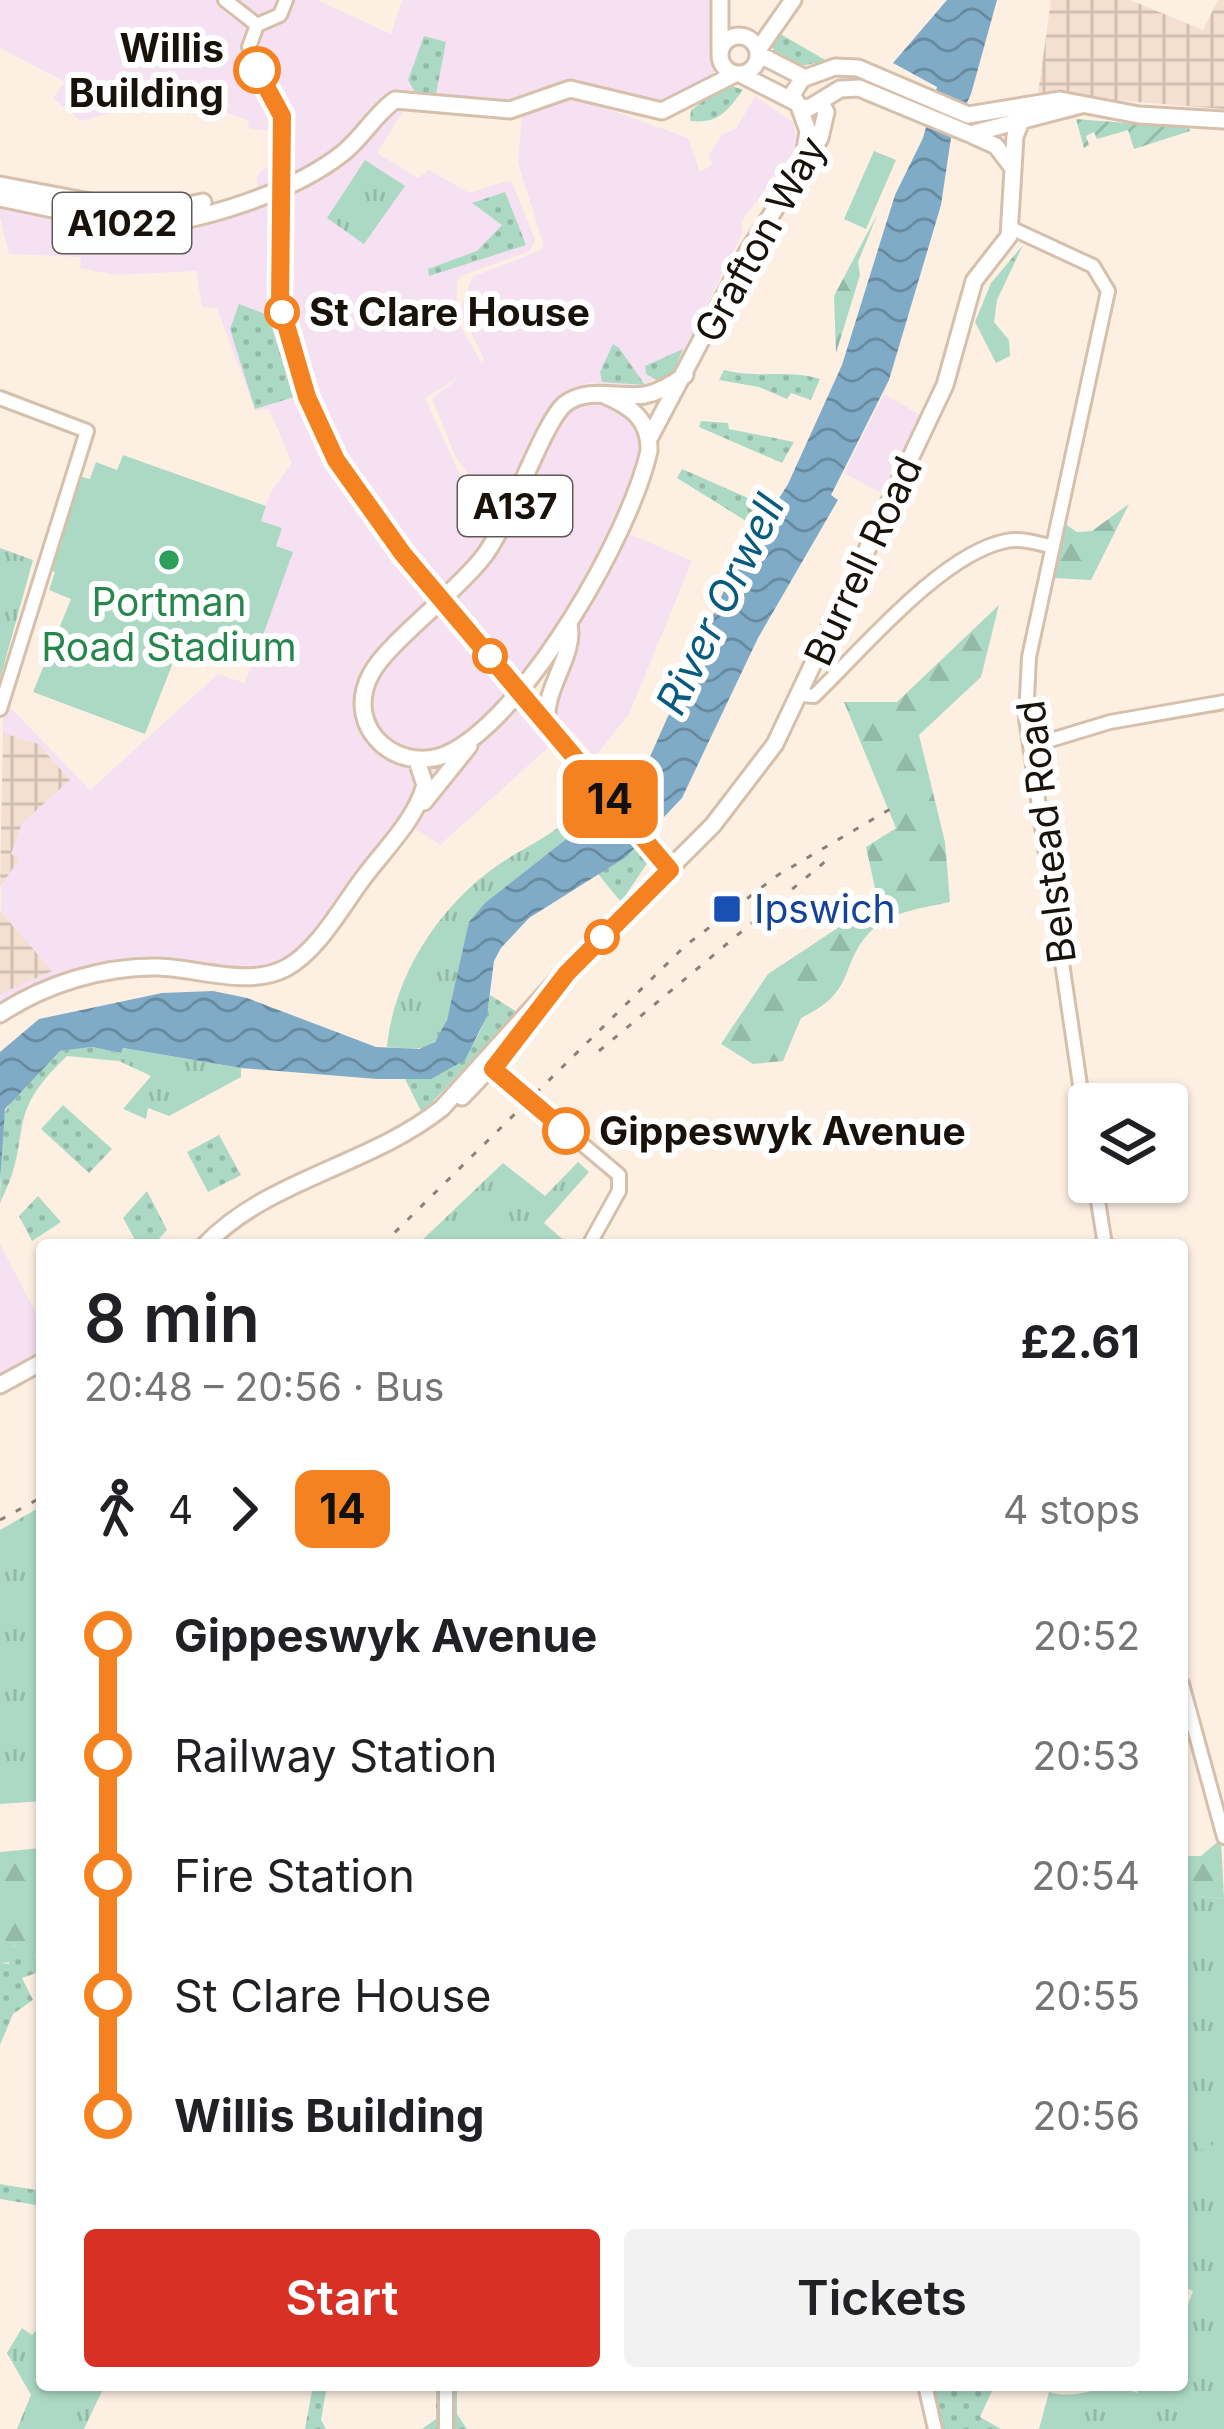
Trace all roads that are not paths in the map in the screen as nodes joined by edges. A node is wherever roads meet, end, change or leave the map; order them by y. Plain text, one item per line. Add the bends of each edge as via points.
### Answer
1 (286, 0) edge
2 (720, 0) edge
3 (793, 0) edge
4 (230, 2) edge
5 (257, 25) junction
6 (720, 54) junction
7 (762, 55) junction
8 (738, 74) junction
9 (807, 78) junction
10 (692, 98) junction
11 (821, 99) junction
12 (797, 104) junction
13 (1024, 112) junction
14 (966, 114) junction
15 (1224, 120) edge
16 (992, 130) junction
17 (964, 133) junction
18 (803, 160) junction
19 (1014, 167) junction
20 (284, 183) junction
21 (0, 184) edge
22 (0, 198) edge
23 (1012, 228) junction
24 (686, 375) junction
25 (604, 395) junction
26 (0, 398) edge
27 (650, 437) junction
28 (1053, 547) junction
29 (426, 583) junction
30 (457, 589) junction
31 (443, 604) junction
32 (569, 625) junction
33 (518, 688) junction
34 (801, 695) junction
35 (1224, 702) edge
36 (503, 705) junction
37 (0, 709) edge
38 (542, 717) junction
39 (482, 730) junction
40 (1057, 738) junction
41 (1031, 746) junction
42 (417, 761) junction
43 (1035, 774) junction
44 (412, 814) junction
45 (670, 870) junction
46 (0, 1014) edge
47 (489, 1065) junction
48 (1080, 1083) edge
49 (1098, 1203) edge
50 (213, 1239) edge
51 (593, 1239) edge
52 (1104, 1239) edge
53 (36, 1365) edge
54 (0, 1385) edge
55 (1188, 1706) edge
56 (1224, 1837) edge
57 (446, 2391) edge
58 (927, 2391) edge
59 (446, 2429) edge
60 (935, 2429) edge

1 - 5 street via 280,15
2 - 6 main road
3 - 7 main road
4 - 5 street
5 - 20 street via 249,47 282,116
6 - 7 main road via 739,36
6 - 8 main road
6 - 10 main road
7 - 8 main road
7 - 9 main road
8 - 10 main road, A1022
8 - 12 main road
9 - 11 main road via 820,85
9 - 12 main road via 792,89
9 - 14 main road via 835,68 874,74
10 - 20 main road, A1022 via 655,112 565,90 510,110 395,100 341,154
11 - 12 main road via 809,109
11 - 17 main road via 848,87 873,92
11 - 18 main road, Grafton Way / A137 via 823,130
12 - 18 main road via 808,138
13 - 14 main road
13 - 15 main road via 1081,105
13 - 16 main road
13 - 19 main road
14 - 16 main road
16 - 17 main road
16 - 19 main road
17 - 19 main road via 1004,152
18 - 24 main road, Grafton Way / A137
19 - 23 main road
20 - 21 main road, A1022 via 149,214
20 - 22 main road, A1022 via 156,225
20 - 29 main road via 277,274 307,397 340,467
23 - 28 street, Belstead Road via 1100,273 1107,301
23 - 34 main road, Burrell Road via 974,281 948,379
24 - 25 main road, Grafton Way / A137 via 643,395
24 - 27 main road, Grafton Way / A137
25 - 27 main road via 632,409
25 - 30 main road, Grafton Way / A137 via 561,407 504,528
26 - 37 street via 87,431
27 - 32 main road, A137 via 617,536
28 - 34 street via 993,545 921,593 814,696
28 - 41 street, Belstead Road via 1028,657
29 - 30 main road
29 - 31 main road
30 - 31 main road, Grafton Way / A137
31 - 42 main road, A137 via 383,659 366,686 373,735 392,754
32 - 33 main road, A137
32 - 38 main road
33 - 36 main road, A137
33 - 38 main road
34 - 45 main road, Burrell Road via 746,787
35 - 40 street
36 - 38 main road via 521,703
36 - 39 main road, A137
38 - 45 main road
39 - 42 main road, A137 via 446,754
39 - 44 main road, A137
40 - 41 street
40 - 43 street
41 - 43 street, Belstead Road
42 - 44 main road via 425,785
43 - 48 street, Belstead Road
44 - 46 main road, A137 via 284,970 252,977 115,971
45 - 47 main road, Burrell Road
47 - 50 main road, Burrell Road via 424,1121 252,1209
47 - 51 street via 613,1168 620,1181
49 - 52 street
53 - 54 main road
55 - 56 street
57 - 59 street
58 - 60 street

